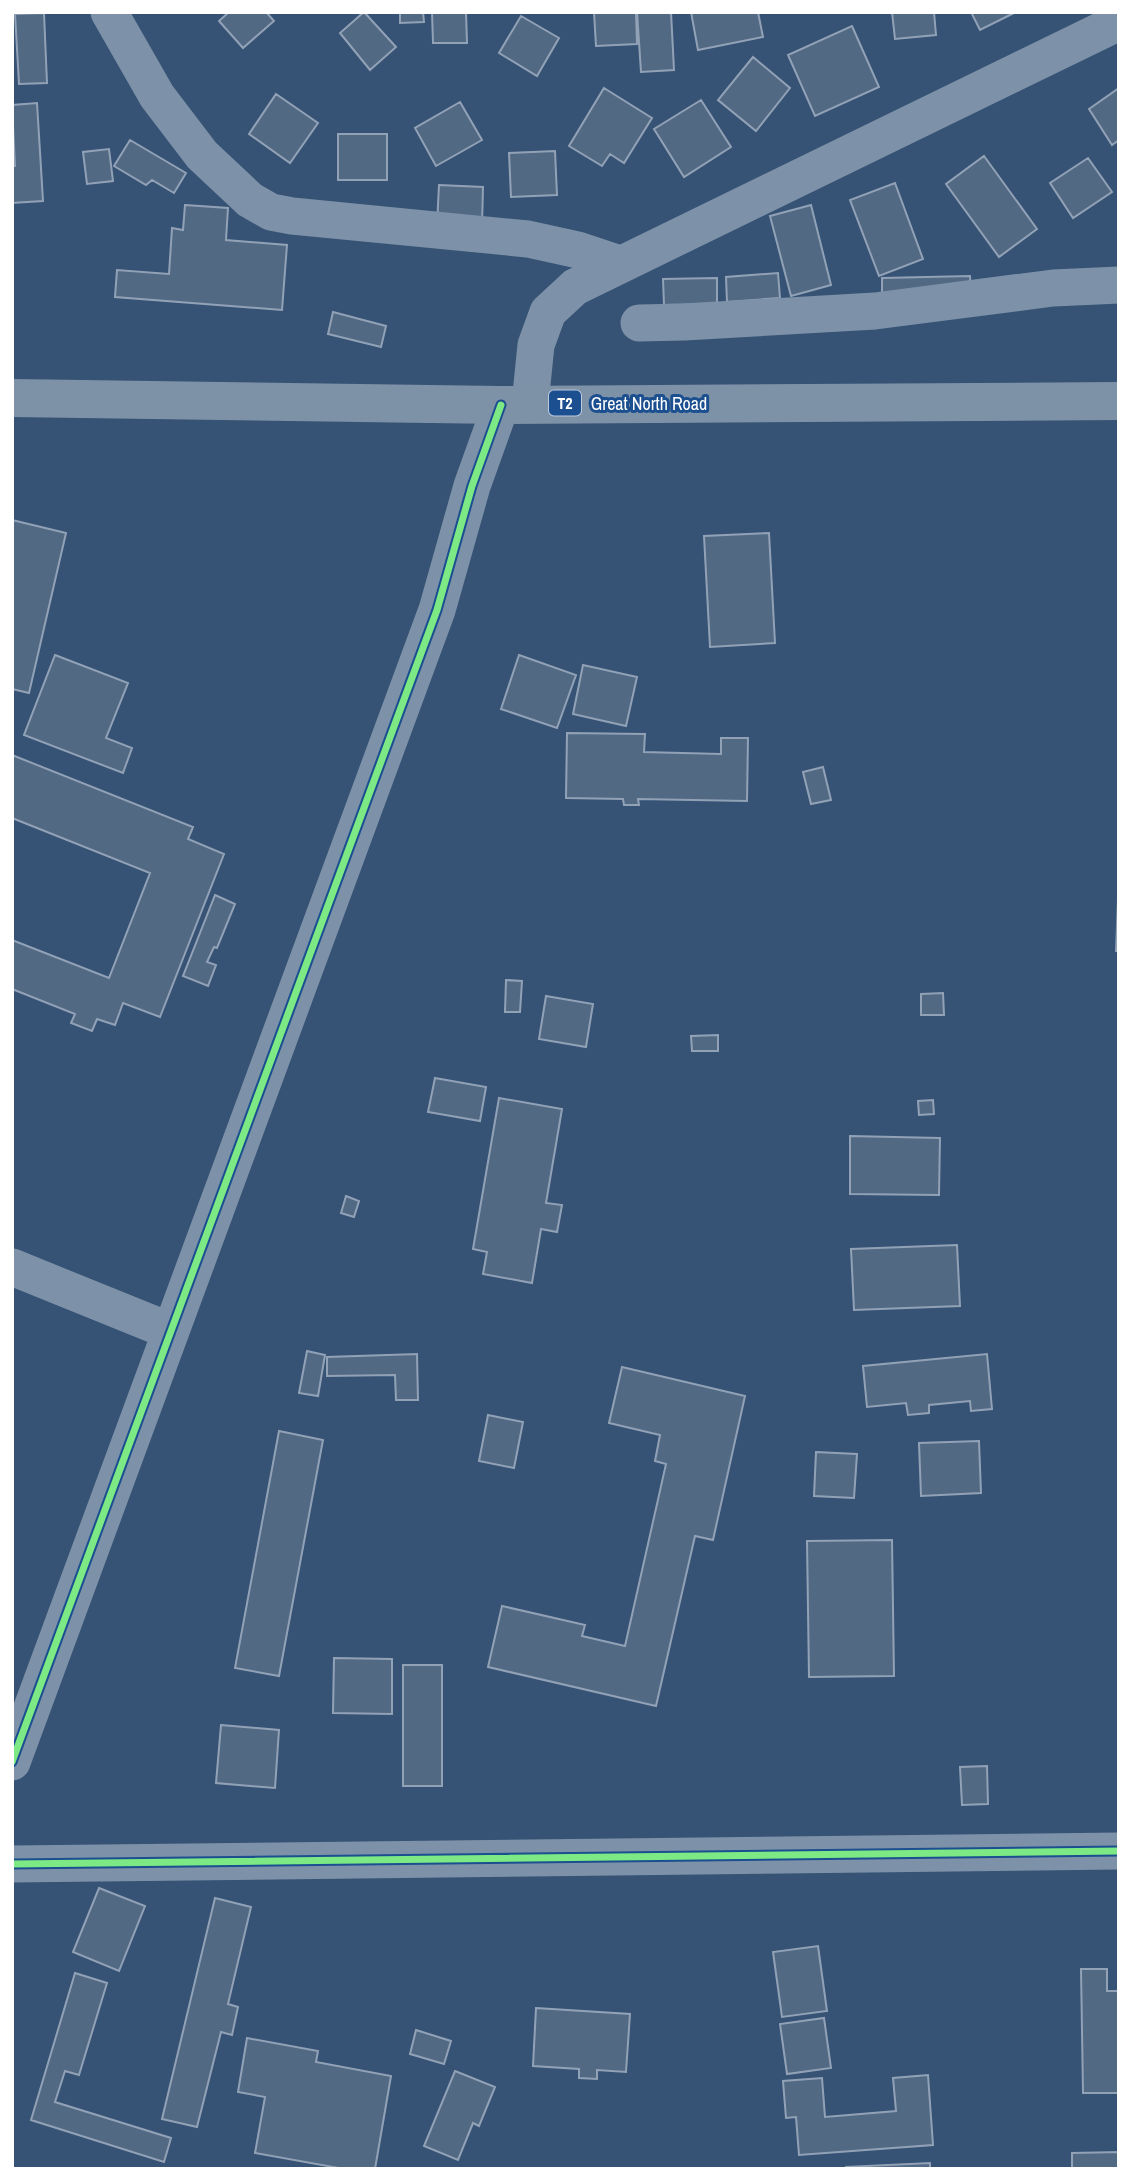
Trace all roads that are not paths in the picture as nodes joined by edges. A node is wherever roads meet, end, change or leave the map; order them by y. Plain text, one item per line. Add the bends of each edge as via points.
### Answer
1 (109, 12) edge
2 (1119, 22) edge
3 (620, 264) junction
4 (1119, 285) edge
5 (639, 323) dead end
6 (12, 398) edge
7 (1119, 401) edge
8 (516, 404) junction
9 (12, 1267) edge
10 (170, 1331) junction
11 (12, 1762) edge
12 (1119, 1851) edge
13 (12, 1864) edge

1 - 3 street via 157,96 202,155 250,200 271,212 528,239
2 - 3 street
3 - 8 street via 575,287 548,312
4 - 5 street via 1052,288 875,311
6 - 8 highway, Great North Road / T2
7 - 8 highway, Great North Road / T2
8 - 10 street via 472,486 437,610
9 - 10 street
10 - 11 street
12 - 13 street

